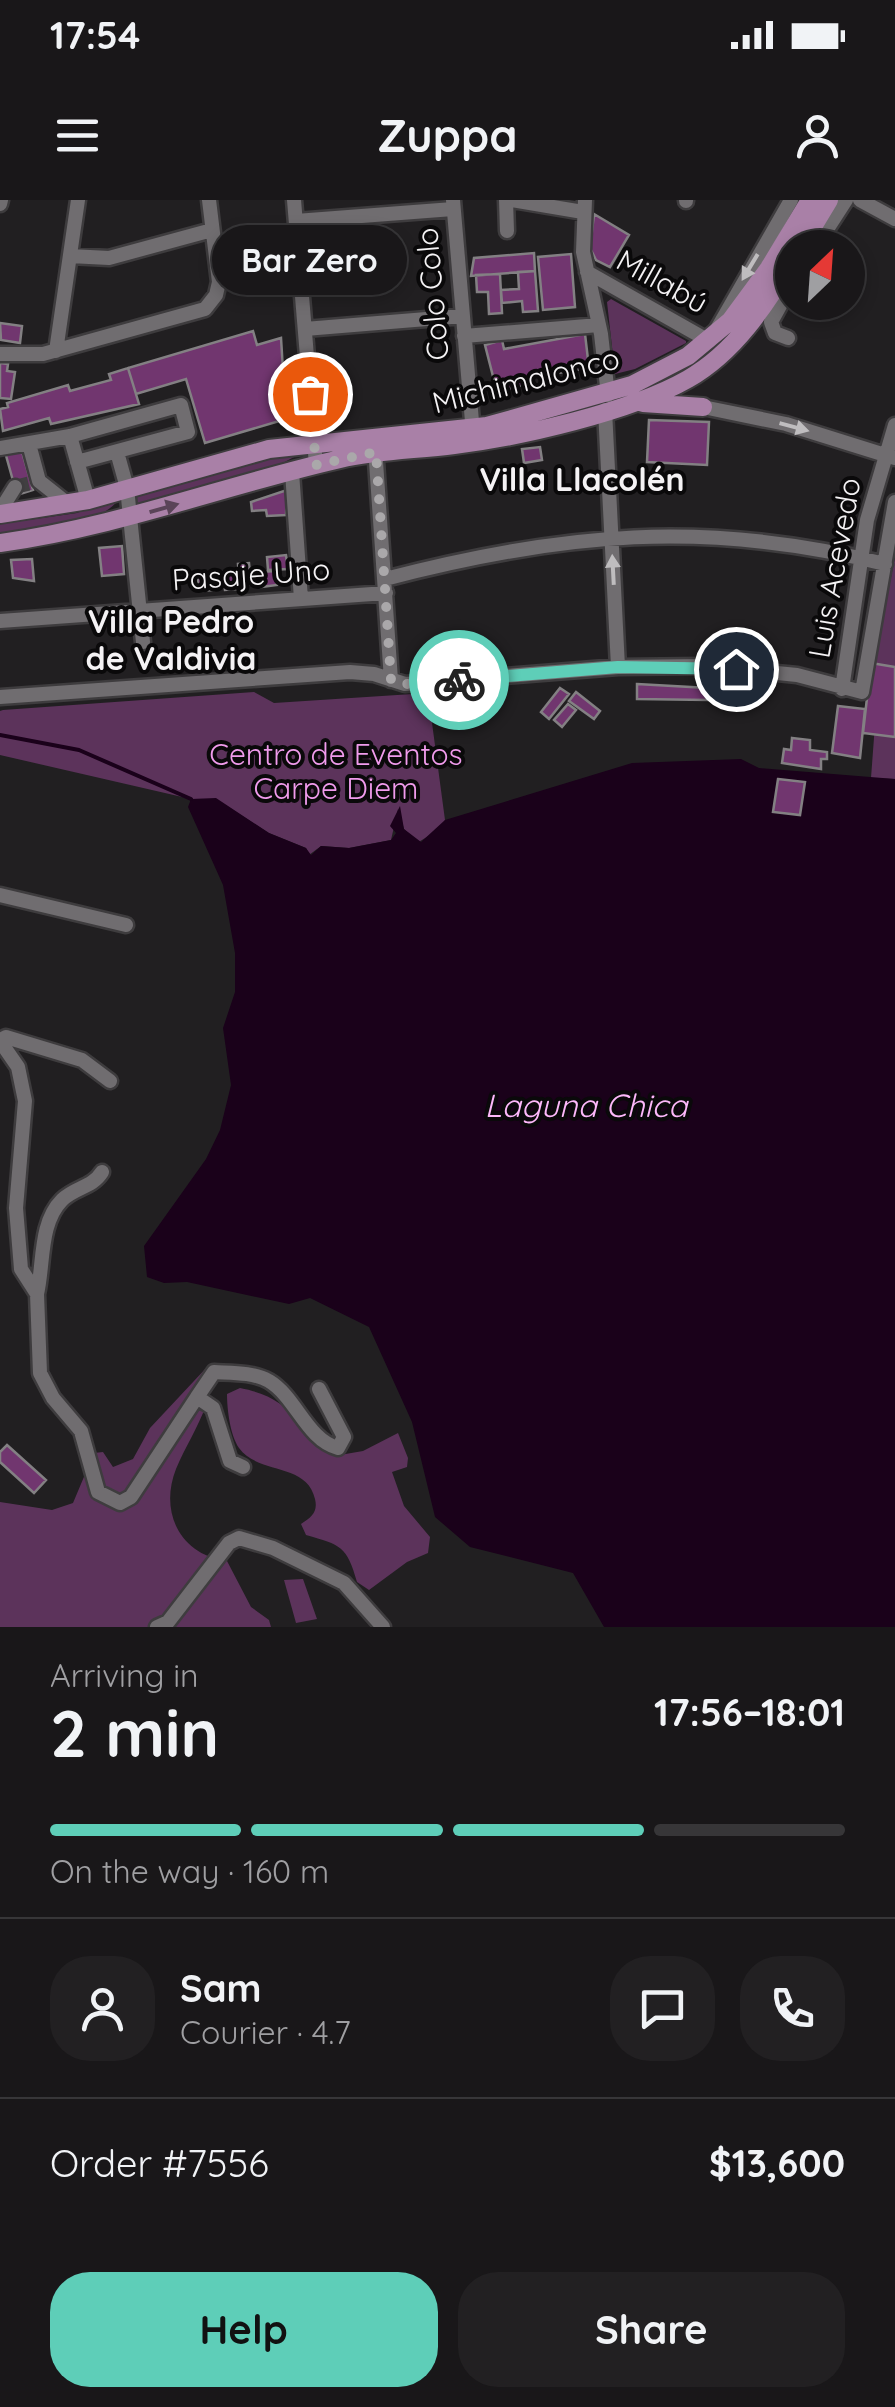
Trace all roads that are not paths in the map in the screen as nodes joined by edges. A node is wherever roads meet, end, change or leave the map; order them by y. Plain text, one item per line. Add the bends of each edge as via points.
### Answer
1 (78, 200) edge
2 (210, 200) edge
3 (294, 200) edge
4 (509, 200) edge
5 (791, 200) edge
6 (810, 200) edge
7 (829, 200) edge
8 (846, 200) edge
9 (860, 200) edge
10 (453, 204) edge
11 (584, 206) edge
12 (895, 220) edge
13 (296, 221) junction
14 (212, 230) junction
15 (811, 230) edge
16 (827, 230) edge
17 (508, 232) dead end
18 (70, 256) junction
19 (587, 272) junction
20 (775, 285) edge
21 (462, 316) junction
22 (775, 316) edge
23 (599, 325) junction
24 (305, 329) junction
25 (464, 336) junction
26 (788, 338) dead end
27 (707, 342) junction
28 (56, 351) junction
29 (0, 354) edge
30 (688, 379) junction
31 (607, 402) junction
32 (627, 404) junction
33 (703, 407) junction
34 (895, 425) edge
35 (473, 435) junction
36 (70, 436) junction
37 (314, 442) junction
38 (29, 444) junction
39 (376, 445) junction
40 (0, 448) edge
41 (117, 452) junction
42 (889, 456) edge
43 (77, 462) junction
44 (316, 465) junction
45 (292, 472) junction
46 (15, 487) dead end
47 (127, 488) junction
48 (88, 500) junction
49 (895, 502) edge
50 (68, 504) junction
51 (0, 512) edge
52 (127, 518) junction
53 (612, 538) junction
54 (0, 542) edge
55 (861, 558) junction
56 (885, 564) junction
57 (386, 586) junction
58 (302, 599) junction
59 (139, 611) junction
60 (0, 621) edge
61 (143, 642) dead end
62 (618, 667) junction
63 (391, 680) junction
64 (842, 689) junction
65 (0, 697) edge
66 (0, 895) edge
67 (126, 925) dead end
68 (0, 1040) edge
69 (110, 1081) dead end
70 (102, 1172) dead end
71 (37, 1294) junction
72 (319, 1388) dead end
73 (197, 1397) junction
74 (243, 1467) dead end
75 (157, 1627) edge
76 (383, 1627) edge

1 - 18 street
2 - 14 street
3 - 13 street
4 - 11 street
4 - 17 street
5 -> 27 street
6 - 27 main road, Michimalonco via 751,295
7 - 15 main road
8 - 16 street
9 - 12 street
10 - 13 street
10 - 21 street, Colo Colo
11 - 19 street
13 - 24 street
14 - 18 street via 108,258
14 - 28 street via 218,282 209,305
18 - 28 street
19 - 23 street
19 - 27 street, Millabú
20 - 30 main road, Michimalonco via 741,335
21 - 24 street
21 - 25 street, Colo Colo
22 - 26 street via 775,333
23 - 25 street
23 - 31 street
24 - 37 street
25 - 35 street, Colo Colo
27 - 30 main road
27 - 31 main road, Michimalonco
28 - 29 street
30 - 32 main road, Michimalonco
30 - 33 main road
31 - 32 main road, Michimalonco
31 - 35 main road, Michimalonco
31 - 53 street
32 - 33 main road
33 -> 42 street
34 - 42 street, Luis Acevedo
35 - 39 main road, Michimalonco
36 - 38 street
36 - 41 street via 181,406 188,432
36 - 43 street
37 - 39 main road, Michimalonco
37 - 44 street
37 - 47 main road, Michimalonco
38 - 40 street
38 - 50 street via 35,482
39 - 44 main road, Michimalonco
39 - 57 street
41 - 43 street
41 - 47 street
42 - 55 street, Luis Acevedo
43 - 48 street
44 - 45 main road, Michimalonco
52 -> 45 main road, Michimalonco
45 - 58 street
46 - 51 street
47 - 48 main road, Michimalonco
47 - 52 street
48 - 50 main road, Michimalonco
49 - 56 street, Luis Acevedo
50 - 51 main road, Michimalonco
52 - 54 main road, Michimalonco
52 - 59 street
53 - 55 street, Pasaje Uno via 720,538
53 - 57 street, Pasaje Uno via 494,551
62 -> 53 street
55 - 56 street, Pasaje Uno
55 - 64 street, Luis Acevedo
56 - 64 street, Luis Acevedo via 862,692
57 - 58 street, Pasaje Uno
57 - 63 street
58 - 59 street, Pasaje Uno
59 - 60 street, Pasaje Uno
59 - 61 street
62 - 63 street
62 - 64 street via 797,675
63 - 65 street via 350,672
66 - 67 street
68 - 69 street via 82,1060
68 - 71 street via 18,1067 25,1101 16,1208 21,1269
70 - 71 street via 62,1200 48,1220
71 - 73 street via 40,1373 81,1431 98,1492 108,1500 131,1497
72 - 73 street via 344,1437 338,1448 319,1437 270,1382 214,1372
73 - 74 street via 213,1408 230,1462
75 - 76 street via 239,1538 325,1571

